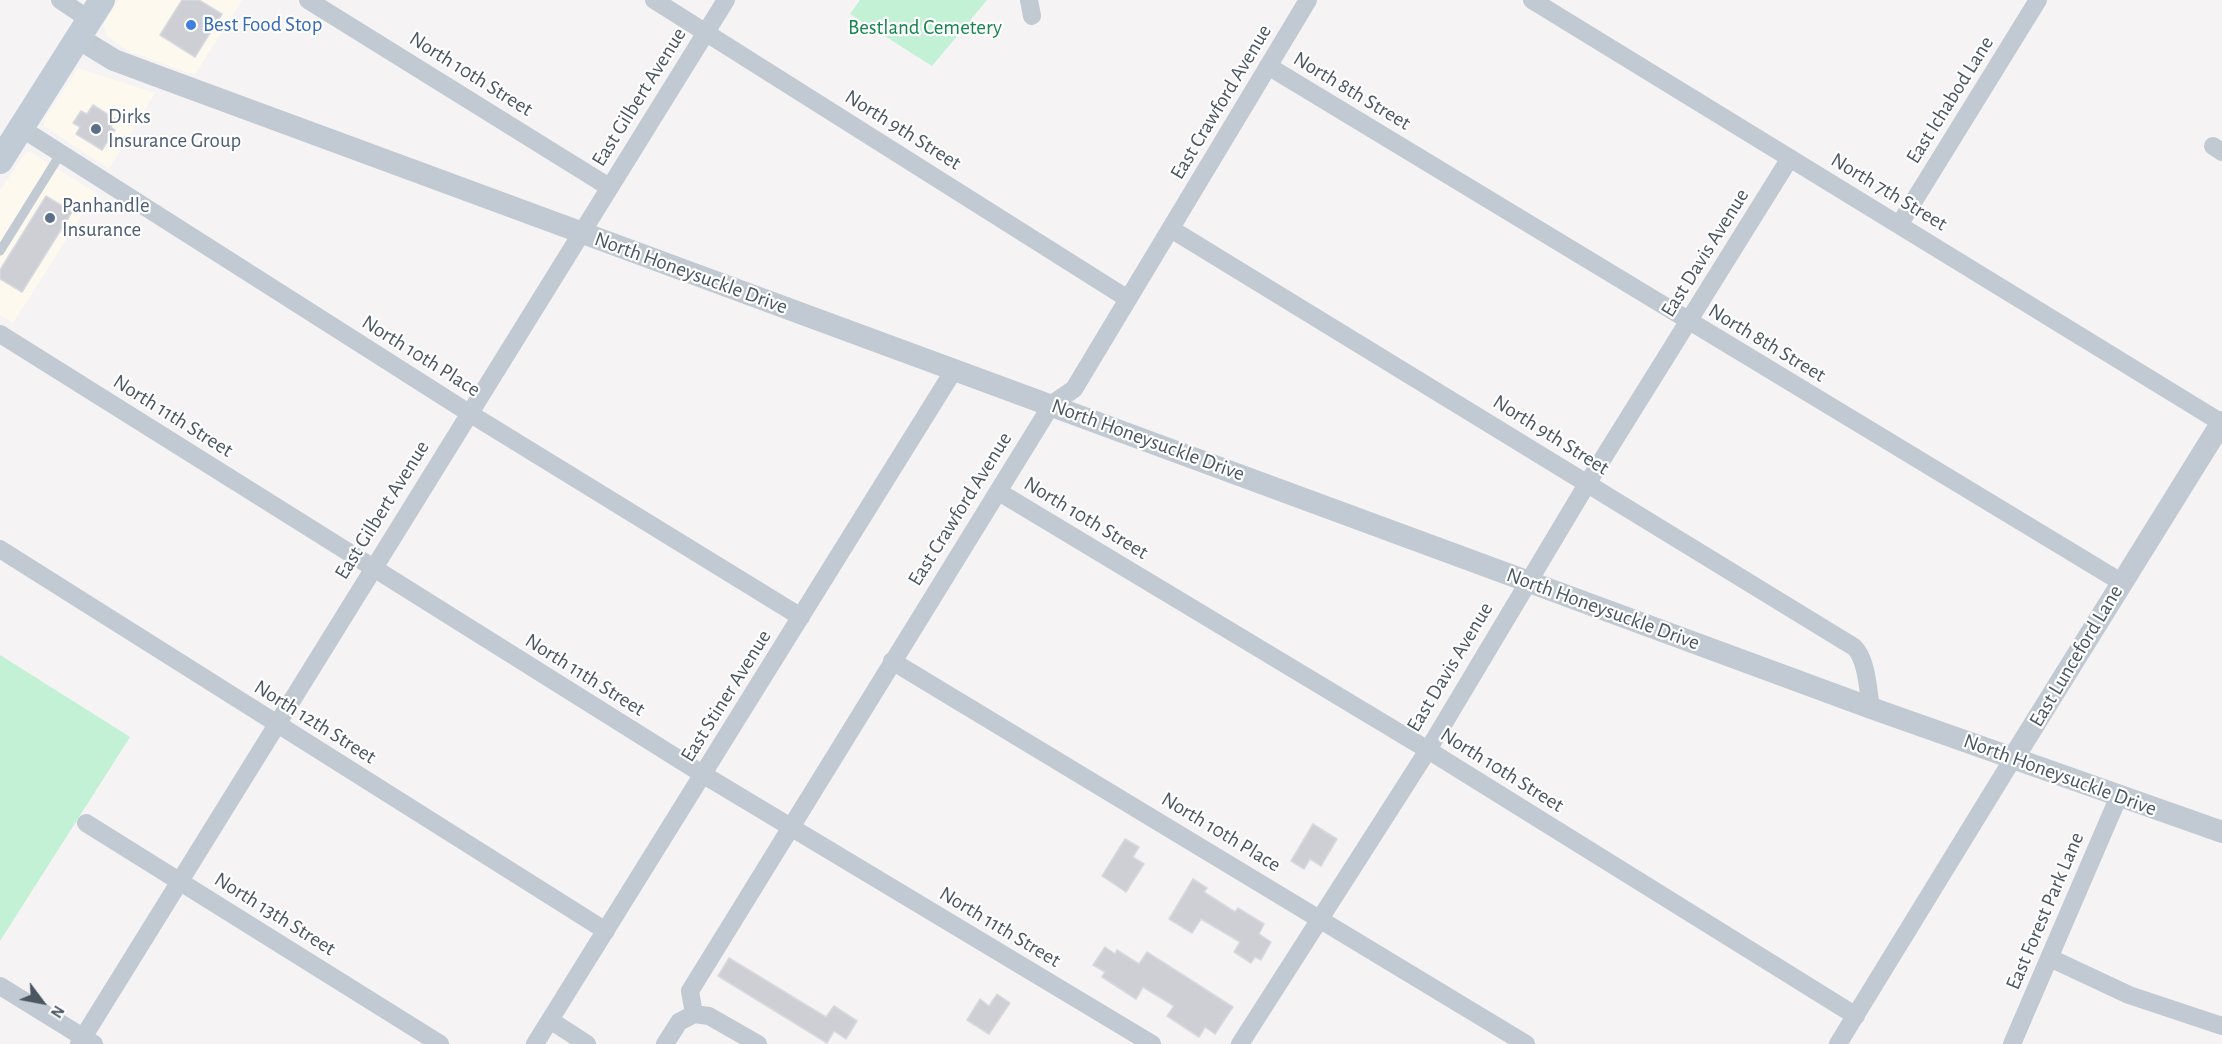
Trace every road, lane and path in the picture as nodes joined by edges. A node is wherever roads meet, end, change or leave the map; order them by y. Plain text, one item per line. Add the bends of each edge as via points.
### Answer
1 (60, 0) edge
2 (308, 0) edge
3 (654, 0) edge
4 (726, 0) edge
5 (1308, 0) edge
6 (1532, 0) edge
7 (2038, 0) edge
8 (90, 19) edge
9 (706, 32) junction
10 (1268, 66) junction
11 (21, 128) junction
12 (61, 153) junction
13 (1790, 158) junction
14 (0, 162) edge
15 (609, 187) junction
16 (1899, 225) junction
17 (1171, 229) junction
18 (582, 232) junction
19 (0, 251) edge
20 (1128, 298) junction
21 (1689, 322) junction
22 (0, 334) edge
23 (954, 370) junction
24 (1052, 404) junction
25 (469, 413) junction
26 (2222, 423) edge
27 (1587, 484) junction
28 (999, 492) junction
29 (0, 549) edge
30 (372, 568) junction
31 (1528, 581) junction
32 (2121, 582) junction
33 (801, 617) junction
34 (892, 661) junction
35 (1871, 708) junction
36 (276, 725) junction
37 (1428, 750) junction
38 (2014, 757) junction
39 (704, 775) junction
40 (2119, 796) junction
41 (86, 823) dead end
42 (789, 828) junction
43 (2222, 832) edge
44 (180, 880) junction
45 (1319, 917) junction
46 (606, 931) junction
47 (2050, 958) junction
48 (0, 986) edge
49 (694, 1014) junction
50 (1856, 1016) junction
51 (550, 1020) junction
52 (2222, 1026) edge
53 (85, 1042) edge
54 (440, 1044) edge
55 (535, 1044) edge
56 (587, 1044) edge
57 (665, 1044) edge
58 (758, 1044) edge
59 (1152, 1044) edge
60 (1240, 1044) edge
61 (1526, 1044) edge
62 (1838, 1044) edge
63 (2012, 1044) edge

1 - 8 street, North Honeysuckle Drive
2 - 15 street, North 10th Street
3 - 9 street, North 9th Street
4 - 9 street, East Gilbert Avenue
5 - 10 street, East Crawford Avenue
6 - 13 street, North 7th Street
7 - 16 street, East Ichabod Lane
8 - 11 main road
8 - 18 street, North Honeysuckle Drive via 114,60
9 - 15 street, East Gilbert Avenue
9 - 20 street, North 9th Street
10 - 17 street, East Crawford Avenue
10 - 21 street, North 8th Street
11 - 12 street, North 10th Place
11 - 14 main road
12 - 19 lane
12 - 25 street, North 10th Place
13 - 16 street, North 7th Street
13 - 21 street, East Davis Avenue
15 - 18 street, East Gilbert Avenue
16 - 26 street, North 7th Street
17 - 20 street, East Crawford Avenue
17 - 27 street, North 9th Street
18 - 23 street, North Honeysuckle Drive
18 - 25 street, East Gilbert Avenue
20 - 24 street, East Crawford Avenue via 1074,390
21 - 27 street, East Davis Avenue
21 - 32 street, North 8th Street
22 - 30 street, North 11th Street
23 - 24 street, North Honeysuckle Drive
23 - 33 street, East Stiner Avenue
24 - 28 street, East Crawford Avenue
24 - 31 street, North Honeysuckle Drive
25 - 30 street, East Gilbert Avenue
25 - 33 street, North 10th Place
26 - 32 street, East Lunceford Lane
27 - 31 street, East Davis Avenue
27 - 35 street, North 9th Street via 1858,651
28 - 34 street, East Crawford Avenue
28 - 37 street, North 10th Street
29 - 36 street, North 12th Street
30 - 36 street, East Gilbert Avenue
30 - 39 street, North 11th Street
31 - 35 street, North Honeysuckle Drive
31 - 37 street, East Davis Avenue
32 - 38 street, East Lunceford Lane
33 - 39 street, East Stiner Avenue
34 - 42 street, East Crawford Avenue
34 - 45 street, North 10th Place
35 - 38 street, North Honeysuckle Drive
36 - 44 street, East Gilbert Avenue
36 - 46 street, North 12th Street
37 - 45 street, East Davis Avenue
37 - 50 street, North 10th Street
38 - 40 street, North Honeysuckle Drive
38 - 50 street, East Lunceford Lane
39 - 42 street, North 11th Street
39 - 46 street, East Stiner Avenue
40 - 43 street, North Honeysuckle Drive
40 - 47 street, East Forest Park Lane
41 - 44 street, North 13th Street
42 - 49 street, East Crawford Avenue via 690,991
42 - 59 street, North 11th Street
44 - 53 street, East Gilbert Avenue
44 - 54 street, North 13th Street
45 - 60 street, East Davis Avenue
45 - 61 street, North 10th Place
46 - 51 street, East Stiner Avenue
47 - 52 street via 2129,995
47 - 63 street, East Forest Park Lane
48 - 53 street
49 - 57 street via 679,1022
49 - 58 street via 709,1016
50 - 62 street, East Lunceford Lane
51 - 55 street, East Stiner Avenue
51 - 56 street

